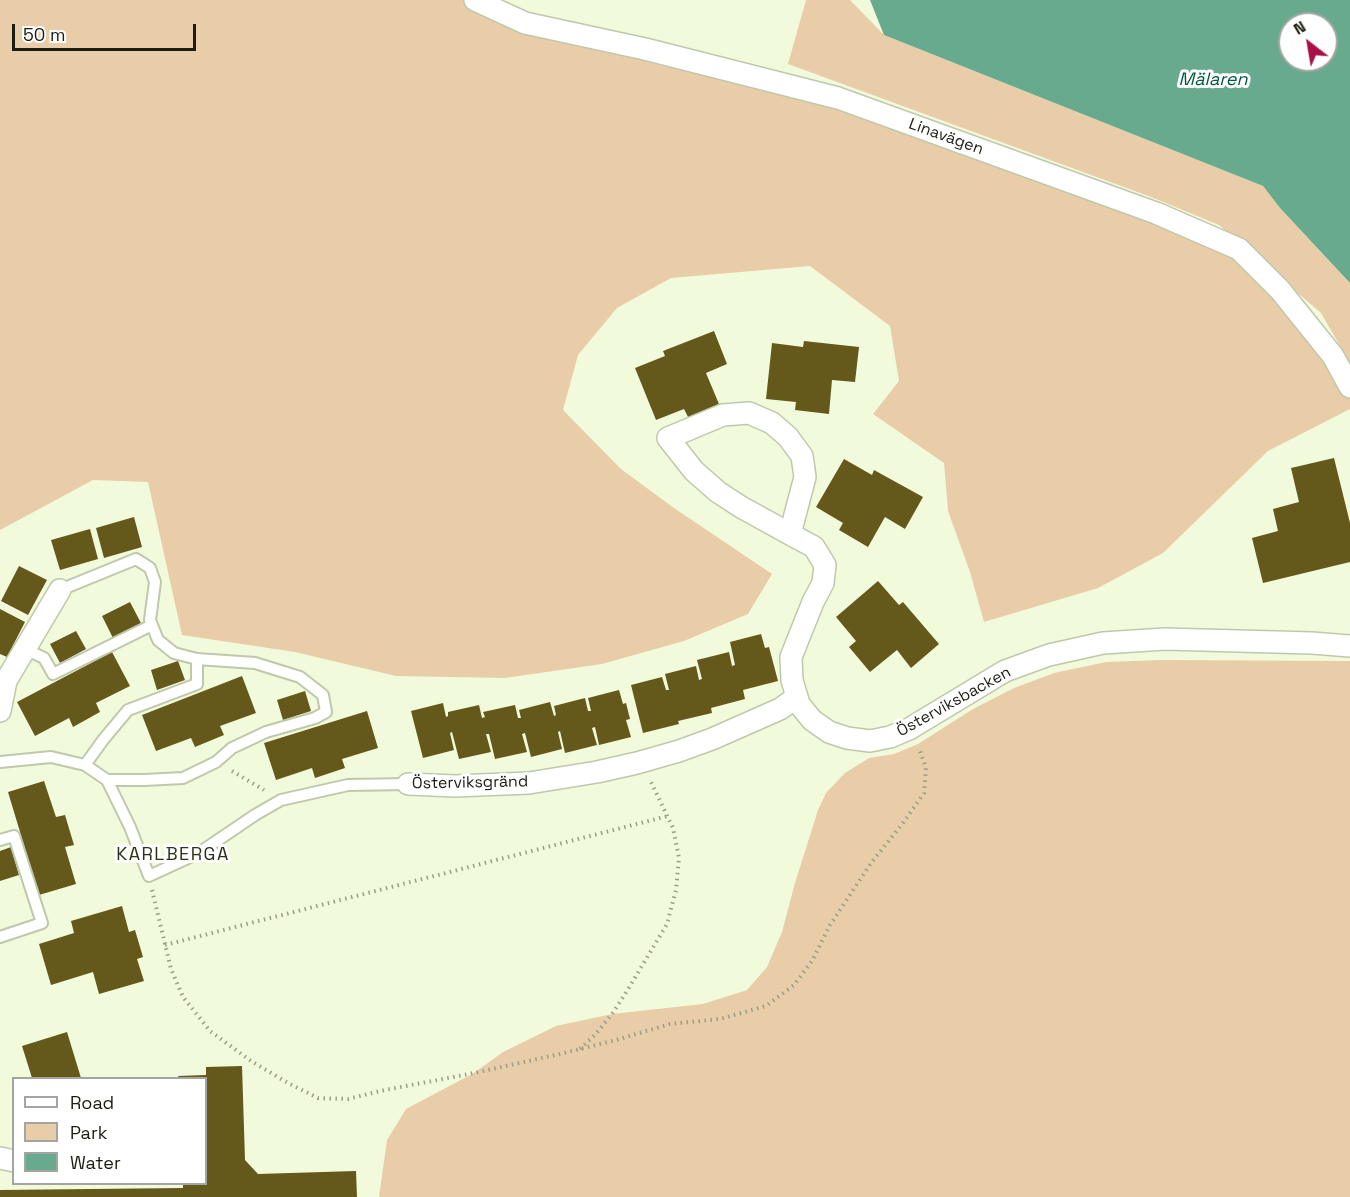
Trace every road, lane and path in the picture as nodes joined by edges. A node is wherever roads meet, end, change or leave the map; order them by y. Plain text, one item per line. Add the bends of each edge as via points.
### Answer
1 (476, 0) edge
2 (1350, 387) edge
3 (790, 534) junction
4 (60, 590) joint
5 (152, 625) junction
6 (1350, 646) edge
7 (25, 649) junction
8 (197, 659) junction
9 (797, 697) junction
10 (0, 711) edge
11 (922, 741) dead end
12 (0, 762) edge
13 (216, 762) junction
14 (637, 763) junction
15 (85, 765) junction
16 (107, 780) junction
17 (408, 784) joint
18 (281, 800) junction
19 (668, 816) junction
20 (0, 840) edge
21 (149, 876) junction
22 (0, 937) edge
23 (165, 945) junction
24 (580, 1049) junction

1 - 2 street, Linavägen via 525,23 838,98 1156,213 1239,249 1280,290 1333,356
3 - 3 street, Österviksbacken via 718,492 694,471 668,438 723,415 749,413 772,423 802,456 805,477
3 - 9 street, Österviksbacken via 814,547 825,565 823,583 791,657
4 - 5 lane via 136,559 150,568 155,582
4 - 7 street
5 - 7 lane via 53,674 44,658
5 - 8 lane via 158,640 174,653
6 - 9 street, Österviksbacken via 1165,639 1103,644 1049,655 1005,671 909,729 870,741 830,732 812,720
7 - 10 street via 6,681
8 - 13 lane via 255,663 300,677 322,695 326,712 266,732 232,748
8 - 15 lane via 197,684 129,710
9 - 14 street, Österviksgränd via 712,739
11 - 24 path via 918,744 926,768 924,793 871,863 794,985 766,1006 720,1018 670,1023
12 - 15 lane via 51,757
13 - 16 lane via 183,778
13 - 18 path
14 - 17 street, Österviksgränd via 529,783
14 - 19 path
15 - 16 lane
16 - 21 lane
17 - 18 lane, Österviksgränd via 348,786
18 - 21 lane, Österviksgränd via 199,853
19 - 23 path
19 - 24 path via 679,858 667,924 612,1014
20 - 22 lane via 14,836 42,923
21 - 23 path
23 - 24 path via 183,997 210,1031 251,1061 318,1098 348,1099

